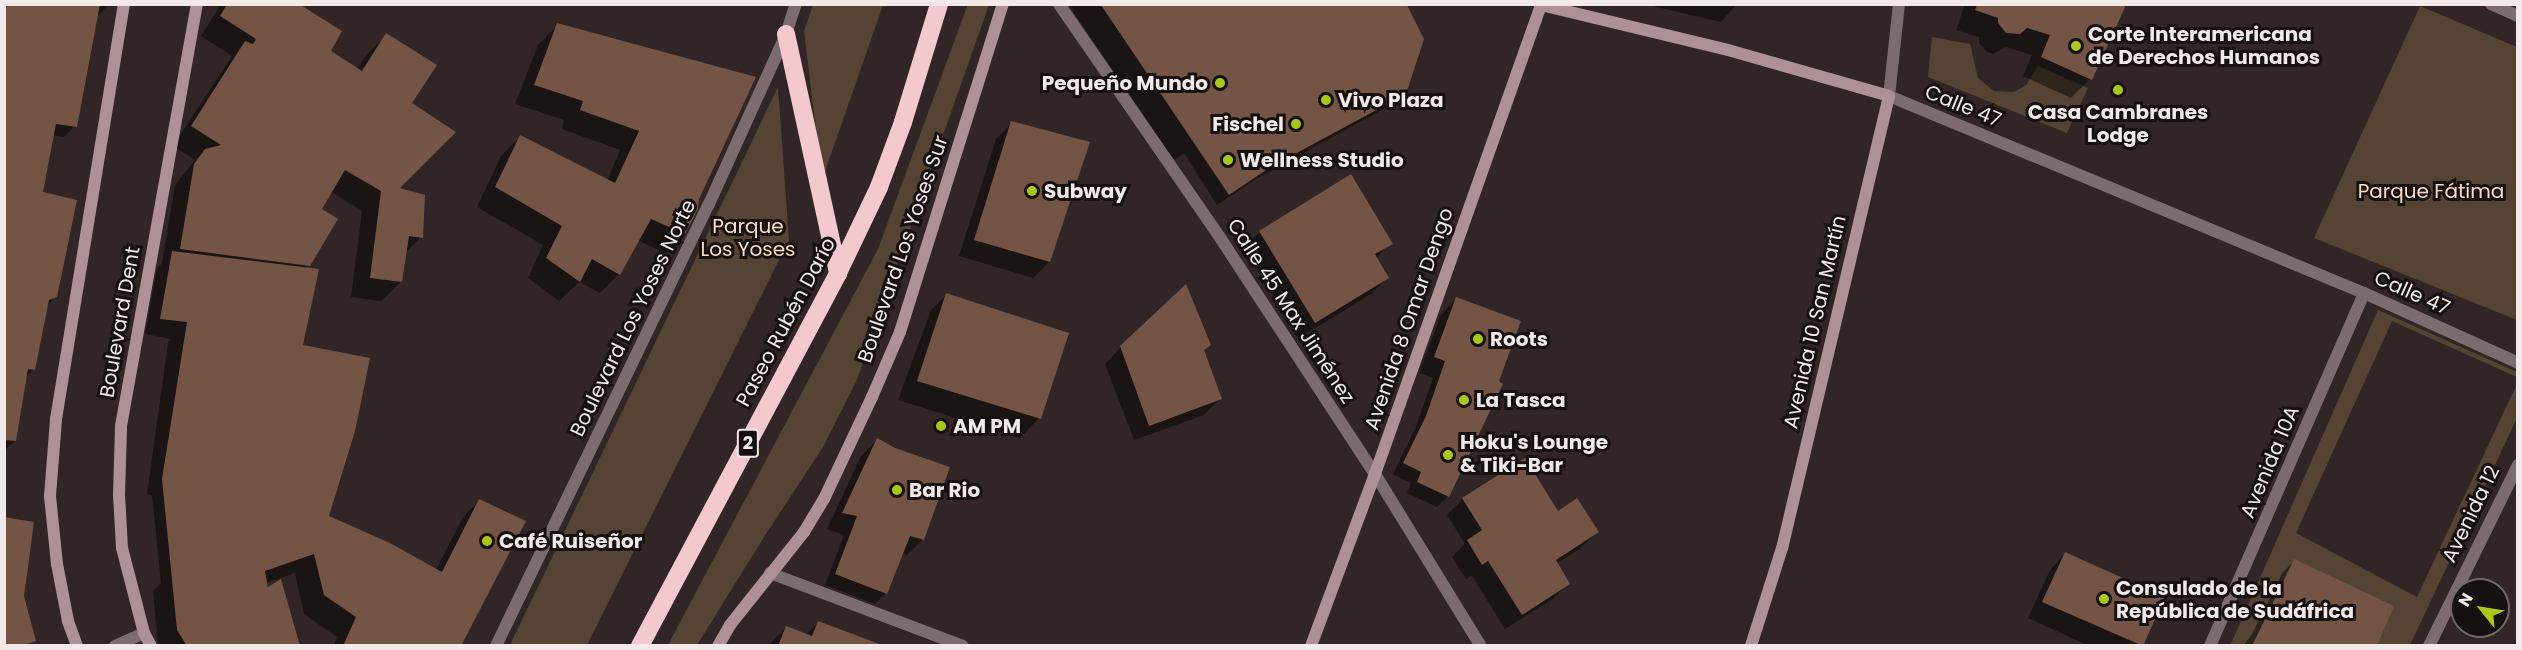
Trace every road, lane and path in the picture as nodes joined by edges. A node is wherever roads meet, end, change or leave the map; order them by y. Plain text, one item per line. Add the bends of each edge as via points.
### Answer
1 (124, 4) edge
2 (197, 4) edge
3 (796, 4) edge
4 (939, 4) edge
5 (1003, 4) edge
6 (1059, 4) edge
7 (1899, 4) edge
8 (2492, 4) edge
9 (1541, 5) edge
10 (2517, 16) edge
11 (786, 34) junction
12 (1889, 96) junction
13 (838, 273) junction
14 (2364, 293) junction
15 (2517, 363) edge
16 (2517, 465) edge
17 (1375, 474) junction
18 (770, 573) junction
19 (144, 633) junction
20 (77, 645) edge
21 (115, 645) edge
22 (151, 645) edge
23 (496, 645) edge
24 (640, 645) edge
25 (718, 645) edge
26 (963, 645) edge
27 (1311, 645) edge
28 (1481, 645) edge
29 (1751, 645) edge
30 (2210, 645) edge
31 (2429, 645) edge

1 - 20 street via 53,452 50,496 57,564
2 - 19 street, Boulevard Dent via 121,426 122,548
3 - 11 street, Boulevard Los Yoses Norte
4 - 13 highway, Paseo Rubén Darío / 2 via 891,154
5 - 18 street, Boulevard Los Yoses Sur via 900,333 824,498 804,532
6 - 17 street, Calle 45 Max Jiménez via 1221,239
7 - 12 street, Avenida 10 San Martín
8 - 10 street
9 - 12 street, Calle 47 via 1728,50
9 - 17 street, Avenida 8 Omar Dengo
11 - 13 highway
11 - 23 street, Boulevard Los Yoses Norte via 699,225
12 - 14 street, Calle 47
12 - 29 street, Avenida 10 San Martín via 1782,548
13 - 24 highway, Paseo Rubén Darío / 2
14 - 15 street, Calle 47
14 - 30 street, Avenida 10A
16 - 31 street, Avenida 12
17 - 27 street, Avenida 8 Omar Dengo
17 - 28 street, Calle 45 Max Jiménez
18 - 25 street, Boulevard Los Yoses Sur
18 - 26 street
19 - 21 street
19 - 22 street, Boulevard Dent

